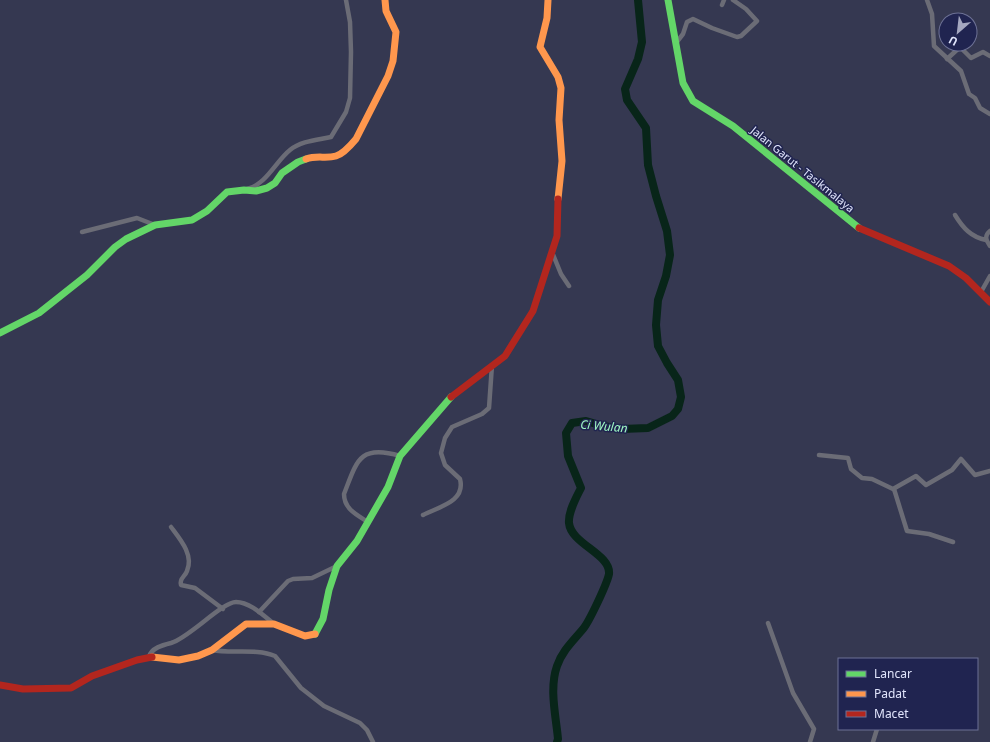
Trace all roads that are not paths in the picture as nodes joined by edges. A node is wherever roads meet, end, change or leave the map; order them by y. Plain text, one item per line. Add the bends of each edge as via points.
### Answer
1 (346, 0) edge
2 (385, 0) edge
3 (548, 0) edge
4 (668, 0) edge
5 (733, 0) edge
6 (927, 0) edge
7 (676, 43) junction
8 (990, 56) edge
9 (947, 59) junction
10 (990, 114) edge
11 (244, 190) junction
12 (955, 215) dead end
13 (155, 225) junction
14 (990, 231) edge
15 (82, 232) dead end
16 (986, 240) junction
17 (990, 246) edge
18 (552, 252) junction
19 (990, 276) edge
20 (569, 286) dead end
21 (981, 292) junction
22 (990, 302) edge
23 (0, 333) edge
24 (492, 365) junction
25 (819, 454) dead end
26 (400, 456) junction
27 (990, 470) edge
28 (894, 490) junction
29 (423, 515) dead end
30 (368, 522) junction
31 (171, 527) dead end
32 (953, 542) dead end
33 (337, 566) junction
34 (223, 609) junction
35 (259, 612) junction
36 (768, 623) dead end
37 (274, 624) junction
38 (212, 650) junction
39 (150, 657) junction
40 (0, 685) edge
41 (877, 730) edge
42 (373, 742) edge
43 (810, 742) edge
44 (872, 742) edge

1 - 11 street via 351,52 350,98 346,112 331,137 312,140 292,149 256,186
2 - 11 street via 386,11 396,32 393,61 388,76 353,144 335,157 315,156 302,160 282,173 275,183 267,188 256,191
3 - 18 street via 547,18 540,47 558,77 562,160 557,236
4 - 7 street, Jalan Garut - Tasikmalaya
5 - 7 street via 757,21 741,36 737,37 693,19 687,22
6 - 9 street via 932,14 934,45
7 - 21 street, Jalan Garut - Tasikmalaya via 683,83 693,100 733,126 856,226 949,266
8 - 9 street via 983,52 971,58 960,47
9 - 10 street via 961,71 969,94 980,108
11 - 13 street via 227,192 207,211 192,220
12 - 16 street via 966,230 978,239
13 - 15 street via 137,218
13 - 23 street via 119,244 39,313
14 - 16 street
16 - 17 street
18 - 20 street
18 - 24 street via 529,319 505,356
19 - 21 street
21 - 22 street, Jalan Garut - Tasikmalaya
24 - 26 street via 455,392
24 - 29 street via 489,408 482,414 452,427 441,448 442,461 460,479 460,491 453,501
25 - 28 street via 848,458 851,469 862,478 872,479
26 - 30 street via 388,486
26 - 30 street via 372,452 362,456 356,466 344,499 348,508
27 - 28 street via 976,475 961,459 952,470 926,485 916,476
28 - 32 street via 907,531 929,534
30 - 33 street via 348,554
31 - 34 street via 183,542 187,554 188,568 181,579 181,585 195,588
33 - 35 street via 312,578 293,578
33 - 37 street via 324,615 314,635 305,636
34 - 35 street via 239,602
34 - 39 street via 179,640 154,649
35 - 37 street
36 - 43 street via 793,693 814,729
37 - 38 street via 246,624
38 - 39 street via 179,660
38 - 42 street via 275,656 301,688 324,706 360,723
39 - 40 street via 92,676 71,688 23,689
41 - 44 street

